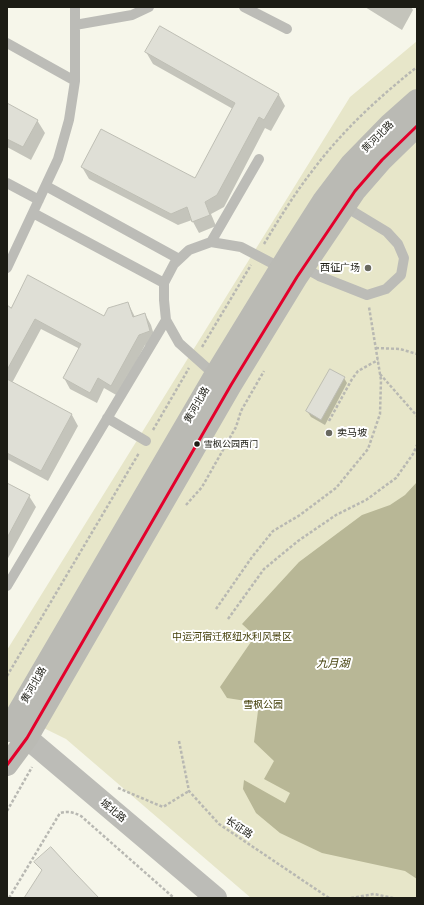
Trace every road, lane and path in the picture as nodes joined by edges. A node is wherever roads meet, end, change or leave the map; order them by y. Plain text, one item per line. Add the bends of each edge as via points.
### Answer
1 (75, 7) edge
2 (149, 7) edge
3 (244, 7) edge
4 (75, 25) junction
5 (287, 29) dead end
6 (7, 43) edge
7 (75, 81) junction
8 (417, 100) edge
9 (417, 126) edge
10 (259, 159) dead end
11 (7, 183) edge
12 (46, 186) junction
13 (39, 200) junction
14 (344, 206) junction
15 (33, 213) junction
16 (210, 242) junction
17 (179, 259) junction
18 (7, 268) edge
19 (293, 270) junction
20 (164, 283) junction
21 (367, 295) junction
22 (166, 320) junction
23 (376, 348) junction
24 (417, 354) edge
25 (378, 360) junction
26 (265, 370) dead end
27 (380, 373) junction
28 (223, 380) junction
29 (417, 416) edge
30 (107, 418) junction
31 (329, 422) dead end
32 (146, 441) dead end
33 (417, 445) edge
34 (186, 505) dead end
35 (7, 586) edge
36 (216, 608) dead end
37 (228, 619) dead end
38 (18, 735) edge
39 (179, 741) dead end
40 (7, 765) edge
41 (113, 786) dead end
42 (189, 791) junction
43 (7, 811) edge
44 (9, 898) edge
45 (174, 898) edge
46 (216, 898) edge
47 (329, 898) edge
48 (351, 898) edge
49 (393, 898) edge

1 - 4 lane
2 - 4 lane via 132,15
3 - 5 lane
4 - 7 lane
6 - 7 lane
7 - 12 lane via 58,159
8 - 19 main road, 黄河北路 via 351,164 323,200
9 - 14 main road, 黄河北路 via 382,160
10 - 16 lane
11 - 13 lane
12 - 13 lane
12 - 17 lane
13 - 15 lane
14 - 19 main road, 黄河北路
14 - 21 lane via 387,232 398,244 404,258 401,275 386,289
15 - 18 lane
15 - 20 lane
16 - 17 lane via 188,250
16 - 19 lane via 241,247
17 - 20 lane
19 - 21 lane via 319,276
19 - 28 main road, 黄河北路
20 - 22 lane
21 - 23 path
22 - 28 lane via 179,343
22 - 30 lane
23 - 24 path via 400,349
23 - 25 path
25 - 27 path
25 - 31 path via 358,371 352,378
26 - 34 path via 202,487
27 - 29 path
27 - 36 path via 380,414 368,449 336,488 300,515 273,531
28 - 38 main road, 黄河北路
30 - 32 lane
30 - 35 lane
33 - 37 path via 396,478 366,500 304,537 264,569
38 - 40 main road, 黄河北路
38 - 43 path
38 - 46 street, 城北路
39 - 42 path
41 - 42 path via 163,807
42 - 47 path, 长征路 via 219,824
44 - 45 path via 60,813 67,811 81,816
48 - 49 path via 374,894

